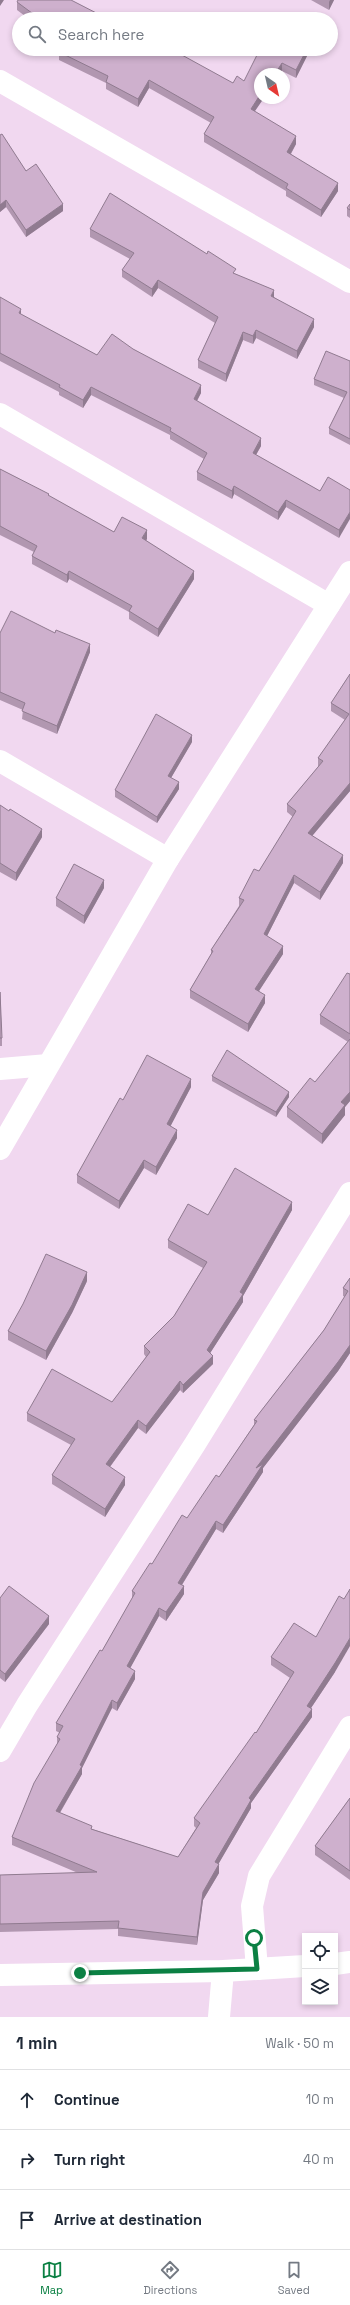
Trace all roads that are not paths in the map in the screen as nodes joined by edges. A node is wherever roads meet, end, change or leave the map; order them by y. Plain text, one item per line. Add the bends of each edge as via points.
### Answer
1 (0, 81) edge
2 (350, 282) edge
3 (0, 414) edge
4 (350, 572) edge
5 (330, 605) junction
6 (0, 761) edge
7 (168, 859) junction
8 (48, 1065) junction
9 (0, 1069) edge
10 (0, 1149) edge
11 (350, 1193) edge
12 (350, 1726) edge
13 (0, 1751) edge
14 (350, 1962) edge
15 (338, 1964) edge
16 (302, 1966) edge
17 (257, 1969) junction
18 (223, 1971) junction
19 (0, 1975) edge
20 (219, 2017) edge

1 - 2 street
3 - 5 street
4 - 5 street
5 - 7 street
6 - 7 street
7 - 8 street
8 - 9 street
8 - 10 street
11 - 13 street via 195,1444
12 - 17 street via 259,1876 252,1906
14 - 15 street
16 - 17 street
17 - 18 street
18 - 19 street
18 - 20 street

